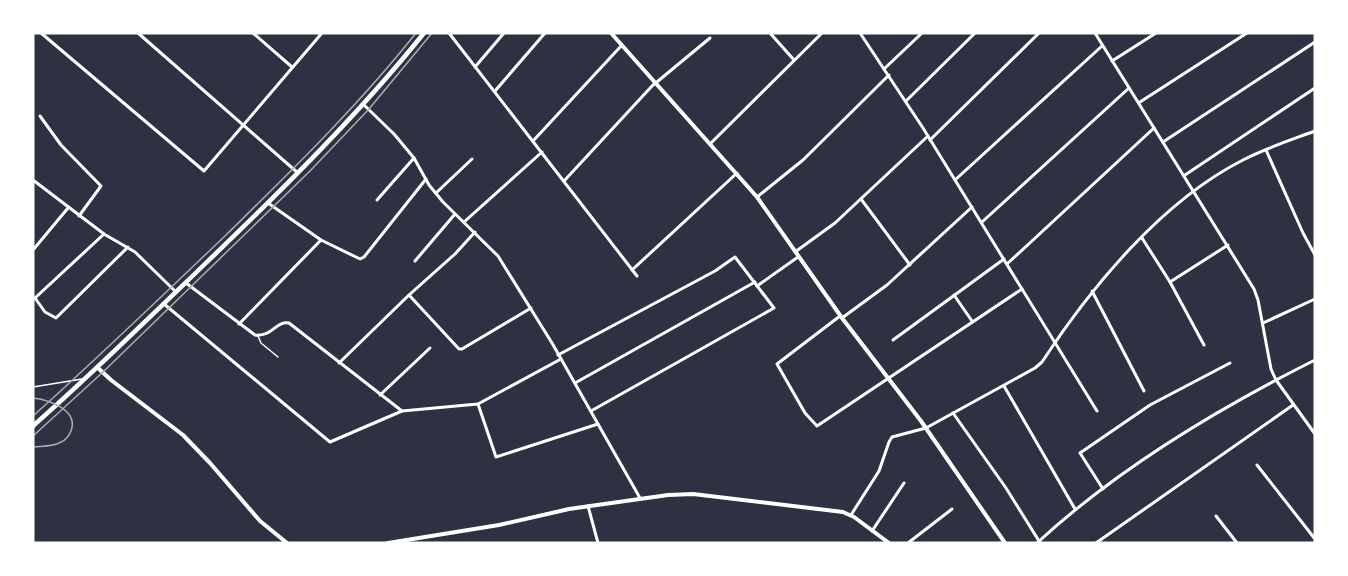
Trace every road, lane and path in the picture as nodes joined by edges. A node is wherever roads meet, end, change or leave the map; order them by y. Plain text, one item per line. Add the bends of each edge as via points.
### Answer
1 (41, 33) edge
2 (138, 33) edge
3 (253, 33) edge
4 (322, 33) edge
5 (424, 33) edge
6 (449, 33) edge
7 (504, 33) edge
8 (545, 33) edge
9 (611, 33) edge
10 (770, 33) edge
11 (822, 33) edge
12 (860, 33) edge
13 (922, 33) edge
14 (975, 33) edge
15 (1039, 33) edge
16 (1156, 33) edge
17 (1247, 33) edge
18 (1097, 34) edge
19 (710, 38) dead end
20 (1315, 42) edge
21 (622, 45) junction
22 (1101, 46) junction
23 (794, 60) junction
24 (1112, 61) junction
25 (292, 67) junction
26 (476, 67) junction
27 (884, 69) junction
28 (888, 75) junction
29 (656, 82) junction
30 (1129, 88) junction
31 (1315, 88) edge
32 (495, 91) junction
33 (906, 101) junction
34 (1139, 102) junction
35 (364, 105) junction
36 (40, 116) dead end
37 (243, 125) junction
38 (1154, 128) junction
39 (1315, 132) edge
40 (929, 138) junction
41 (533, 141) junction
42 (1163, 141) junction
43 (710, 144) junction
44 (1266, 150) junction
45 (542, 152) junction
46 (414, 158) junction
47 (472, 159) dead end
48 (298, 173) junction
49 (737, 173) junction
50 (1185, 175) junction
51 (426, 179) junction
52 (33, 180) edge
53 (955, 180) junction
54 (564, 181) junction
55 (1195, 191) junction
56 (436, 193) junction
57 (757, 197) junction
58 (377, 200) dead end
59 (861, 200) junction
60 (268, 203) junction
61 (972, 207) junction
62 (68, 208) junction
63 (455, 214) junction
64 (79, 216) junction
65 (464, 222) junction
66 (982, 222) junction
67 (475, 232) junction
68 (104, 234) junction
69 (1142, 238) junction
70 (321, 240) junction
71 (1228, 245) junction
72 (128, 247) junction
73 (33, 250) edge
74 (796, 254) junction
75 (1315, 255) edge
76 (1004, 259) junction
77 (415, 261) dead end
78 (1007, 264) junction
79 (910, 265) junction
80 (632, 270) junction
81 (638, 276) dead end
82 (1170, 282) junction
83 (185, 283) junction
84 (756, 284) junction
85 (1022, 289) junction
86 (1092, 291) junction
87 (176, 292) junction
88 (409, 295) junction
89 (954, 295) junction
90 (1315, 299) edge
91 (164, 304) junction
92 (531, 308) junction
93 (842, 317) junction
94 (972, 321) junction
95 (1263, 323) junction
96 (239, 324) junction
97 (258, 336) junction
98 (892, 340) dead end
99 (1055, 342) junction
100 (1204, 345) dead end
101 (430, 348) dead end
102 (278, 357) dead end
103 (560, 357) junction
104 (1315, 360) edge
105 (339, 363) junction
106 (1230, 363) dead end
107 (98, 368) junction
108 (88, 377) junction
109 (888, 378) junction
110 (1276, 380) junction
111 (575, 383) junction
112 (1004, 385) junction
113 (33, 387) edge
114 (1144, 391) dead end
115 (380, 396) junction
116 (478, 404) junction
117 (1293, 405) junction
118 (402, 411) junction
119 (590, 411) junction
120 (1097, 411) dead end
121 (953, 413) junction
122 (598, 424) junction
123 (33, 426) edge
124 (926, 428) junction
125 (1315, 432) edge
126 (1257, 465) dead end
127 (904, 483) dead end
128 (1103, 489) junction
129 (640, 498) junction
130 (588, 506) junction
131 (952, 508) dead end
132 (1075, 509) junction
133 (851, 515) junction
134 (1216, 516) dead end
135 (872, 531) junction
136 (1315, 539) edge
137 (1038, 542) edge
138 (286, 543) edge
139 (388, 543) edge
140 (598, 543) edge
141 (889, 543) edge
142 (908, 543) edge
143 (1005, 543) edge
144 (1096, 543) edge
145 (1237, 543) edge

1 - 37 street via 204,171
2 - 37 street
3 - 25 street
4 - 25 street
5 - 35 main road
6 - 26 street
7 - 26 street
8 - 32 street
9 - 21 street
10 - 23 street
11 - 23 street
12 - 27 street
13 - 27 street
14 - 33 street
15 - 40 street
16 - 24 street
17 - 34 street
18 - 22 street
19 - 29 street
20 - 42 street
21 - 29 street
21 - 41 street
22 - 24 street
22 - 53 street
23 - 43 street
24 - 30 street
25 - 37 street
26 - 32 street
27 - 28 street
28 - 33 street
28 - 57 street via 803,160
29 - 43 street
29 - 54 street
30 - 34 street
30 - 66 street
31 - 50 street
32 - 41 street
33 - 40 street
34 - 38 street
35 - 46 street
35 - 48 main road
36 - 64 street via 61,145 101,186
37 - 48 street
38 - 42 street
38 - 78 street
39 - 44 street
40 - 53 street
40 - 59 street
41 - 45 street
42 - 50 street
43 - 49 street
44 - 55 street
44 - 75 street
45 - 54 street
45 - 65 street
46 - 51 street
46 - 58 street
47 - 56 street
48 - 60 main road
49 - 57 street
49 - 80 street
50 - 55 street
51 - 56 street
51 - 70 street via 364,256 354,257
52 - 62 street
53 - 61 street
54 - 80 street
55 - 69 street
55 - 71 street
56 - 63 street
57 - 74 street
59 - 74 street
59 - 79 street
60 - 70 street
60 - 83 main road
61 - 66 street
61 - 79 street
62 - 64 street
62 - 73 street
63 - 65 street
63 - 77 street
64 - 68 street
65 - 67 street
66 - 76 street
67 - 88 street
67 - 92 street via 498,256
68 - 72 street
68 - 72 street via 35,298 45,312 56,318
69 - 82 street
69 - 86 street
70 - 96 street
71 - 82 street
71 - 95 street via 1254,289
72 - 87 street
74 - 84 street
74 - 93 street
76 - 78 street
76 - 89 street
78 - 85 street
79 - 93 street
80 - 81 street
82 - 100 street
83 - 87 main road
83 - 96 street
84 - 103 street via 735,257
84 - 111 street
84 - 119 street via 774,308
85 - 94 street
85 - 99 street
86 - 99 street
86 - 114 street
87 - 91 main road
88 - 92 street via 459,349
88 - 105 street
89 - 94 street
89 - 98 street
90 - 95 street
91 - 107 main road
91 - 118 street via 330,442
92 - 103 street
93 - 109 street
93 - 109 street via 777,364 806,413 817,426
94 - 109 street
95 - 110 street via 1269,363
96 - 97 street
97 - 102 lane
97 - 105 street via 270,333 283,322 289,323
99 - 112 street via 1042,362
99 - 120 street
101 - 115 street
103 - 111 street
103 - 116 street
104 - 110 street
105 - 115 street
106 - 128 street via 1150,405 1080,453
107 - 108 main road
107 - 138 street via 183,435 260,521
108 - 113 lane
108 - 123 main road
109 - 124 street
110 - 117 street
110 - 128 street via 1209,418
111 - 119 street
112 - 121 street
112 - 132 street
115 - 118 street
116 - 118 street
116 - 122 street via 496,457
117 - 125 street
117 - 144 street
119 - 122 street
121 - 124 street
121 - 137 street
122 - 129 street
124 - 133 street via 890,439 879,471
124 - 143 street
126 - 136 street
127 - 135 street
128 - 132 street
129 - 130 street
129 - 133 street via 693,494 830,509
130 - 139 street
130 - 140 street
131 - 142 street
132 - 137 street
133 - 135 street
134 - 145 street
135 - 141 street

